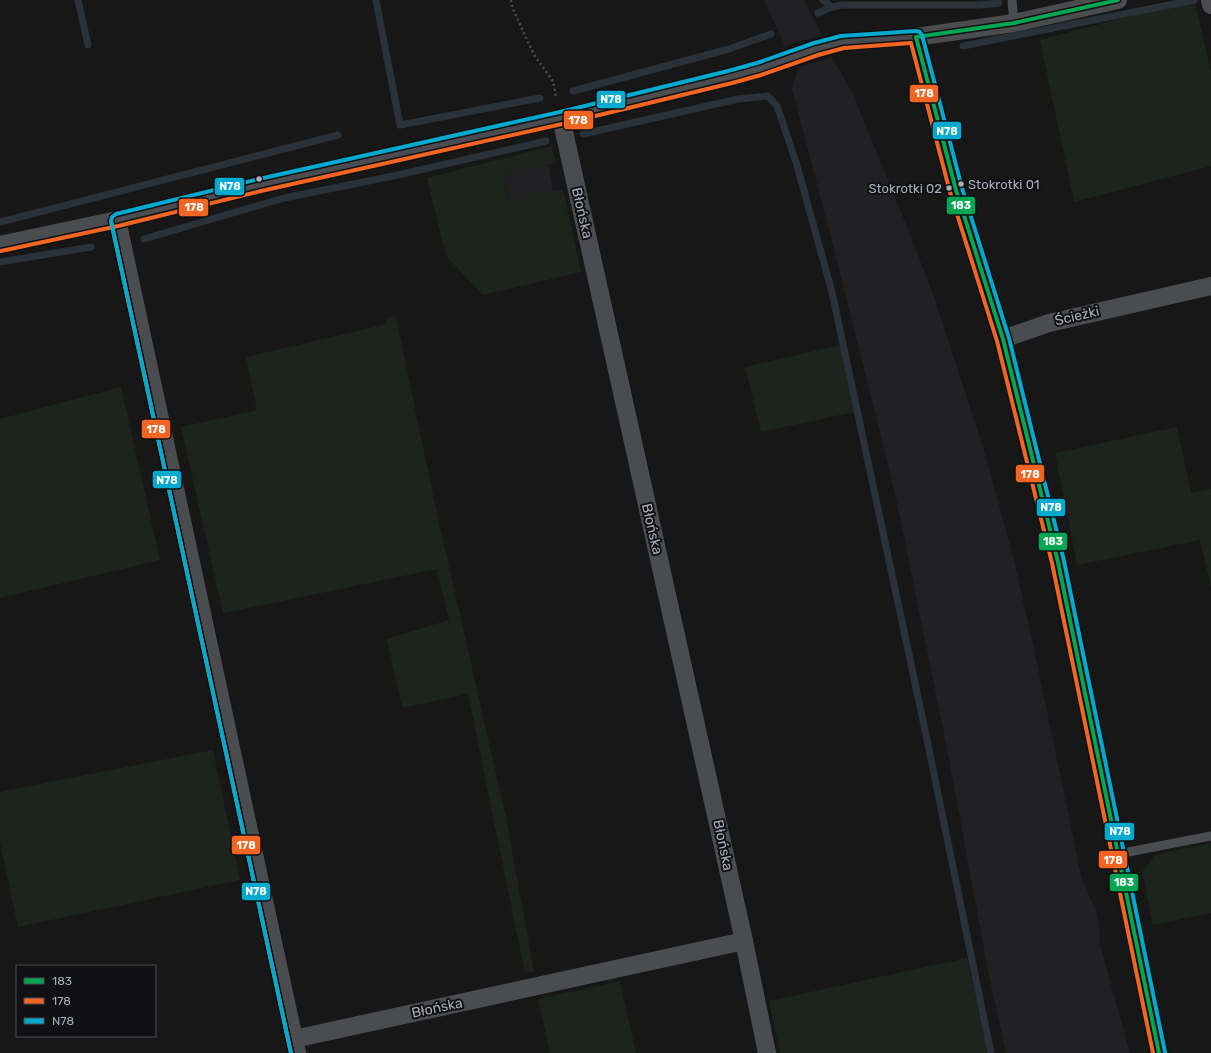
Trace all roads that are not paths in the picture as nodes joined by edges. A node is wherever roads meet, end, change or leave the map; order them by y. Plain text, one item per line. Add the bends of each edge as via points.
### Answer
1 (1012, 0) edge
2 (1118, 0) edge
3 (1210, 0) edge
4 (1211, 5) edge
5 (1014, 23) junction
6 (916, 37) junction
7 (561, 118) junction
8 (117, 220) junction
9 (0, 245) edge
10 (1211, 286) edge
11 (1002, 339) junction
12 (1211, 836) edge
13 (1118, 854) junction
14 (744, 941) junction
15 (296, 1046) edge
16 (767, 1053) edge
17 (1159, 1053) edge

1 - 5 lane
2 - 5 street
3 - 4 street
5 - 6 street
6 - 7 street via 843,42 738,75
6 - 11 street via 956,190
7 - 8 street via 268,183
7 - 14 street, Błońska
8 - 9 street
8 - 15 street
10 - 11 street, Ścieżki via 1048,323
11 - 13 street via 1058,562
12 - 13 lane
13 - 17 street
14 - 15 street, Błońska
14 - 16 street, Błońska

